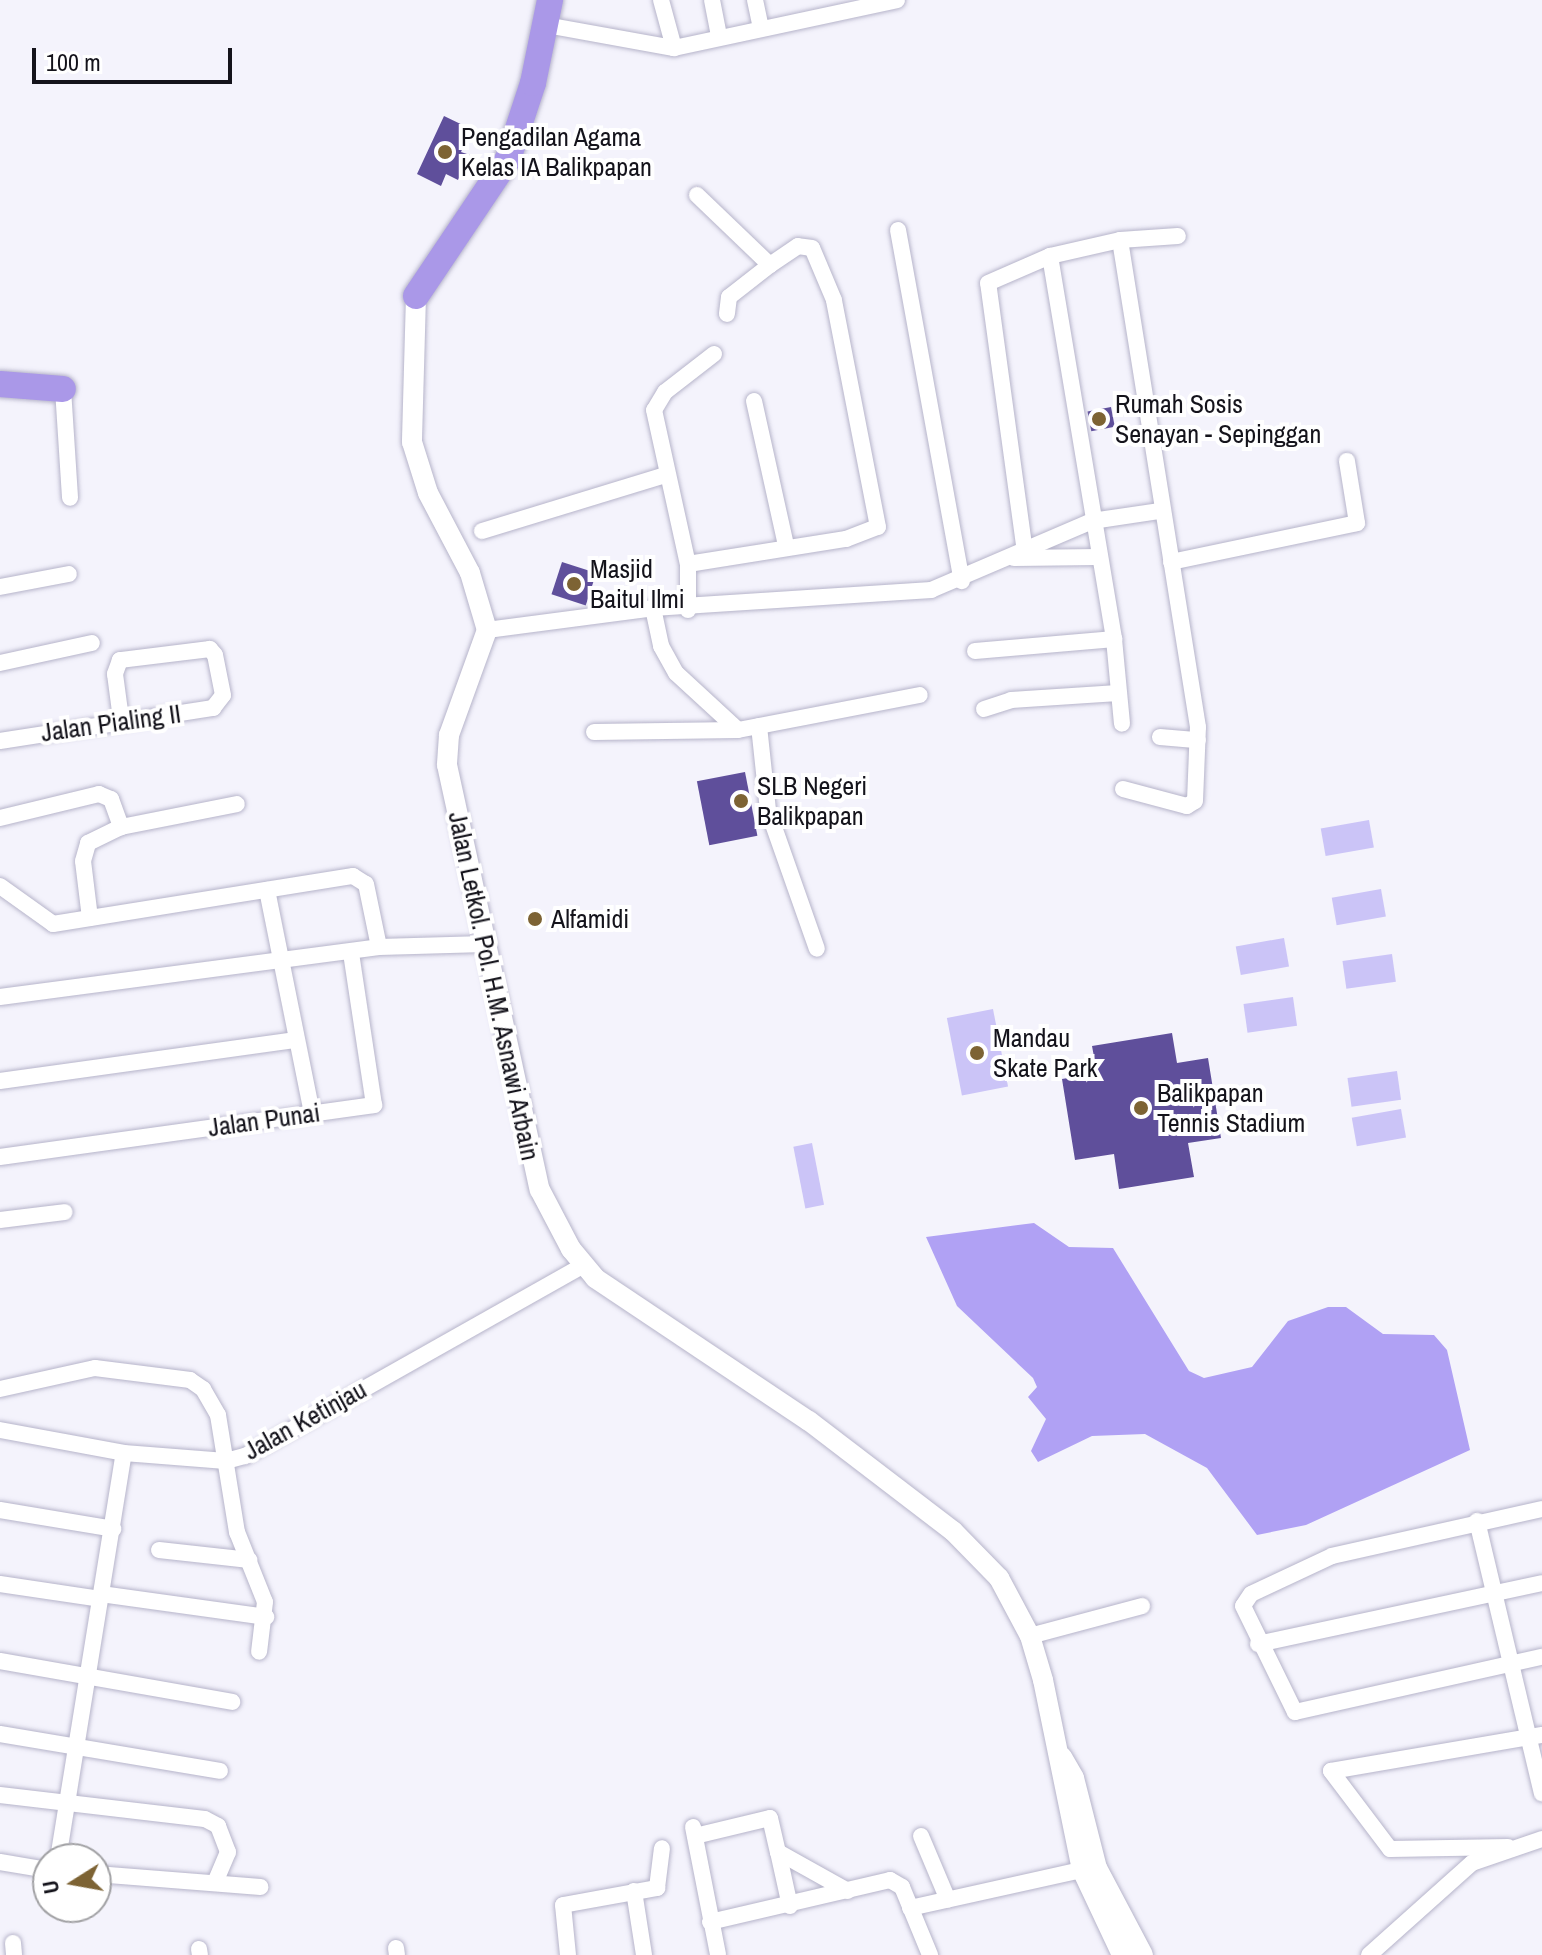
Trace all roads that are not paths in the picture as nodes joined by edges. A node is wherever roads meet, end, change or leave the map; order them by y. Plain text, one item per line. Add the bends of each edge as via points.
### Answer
1 (661, 0) edge
2 (712, 0) edge
3 (755, 0) edge
4 (897, 0) edge
5 (837, 6) edge
6 (548, 12) edge
7 (761, 28) junction
8 (719, 37) junction
9 (674, 48) junction
10 (697, 195) dead end
11 (898, 230) dead end
12 (1178, 236) dead end
13 (1120, 240) junction
14 (1050, 256) junction
15 (770, 265) junction
16 (416, 296) joint
17 (727, 314) dead end
18 (714, 354) dead end
19 (0, 384) edge
20 (63, 389) joint
21 (754, 401) dead end
22 (1347, 461) dead end
23 (665, 475) junction
24 (70, 498) dead end
25 (1160, 511) junction
26 (1092, 521) junction
27 (482, 531) dead end
28 (786, 545) junction
29 (1019, 552) junction
30 (1099, 557) junction
31 (1171, 562) junction
32 (688, 564) junction
33 (69, 574) dead end
34 (962, 581) junction
35 (0, 587) edge
36 (653, 608) junction
37 (688, 610) junction
38 (487, 630) junction
39 (1114, 639) junction
40 (92, 643) dead end
41 (975, 651) dead end
42 (0, 663) edge
43 (1118, 693) junction
44 (920, 695) dead end
45 (984, 709) dead end
46 (121, 719) junction
47 (1122, 724) dead end
48 (759, 726) junction
49 (738, 730) junction
50 (594, 732) dead end
51 (1160, 737) dead end
52 (1198, 740) junction
53 (0, 741) edge
54 (1123, 789) dead end
55 (237, 804) dead end
56 (0, 818) edge
57 (121, 827) junction
58 (0, 886) edge
59 (267, 890) junction
60 (90, 918) junction
61 (485, 944) junction
62 (379, 947) junction
63 (817, 949) dead end
64 (351, 953) junction
65 (279, 963) junction
66 (0, 986) edge
67 (8, 996) edge
68 (296, 1040) junction
69 (0, 1081) edge
70 (312, 1113) junction
71 (0, 1157) edge
72 (65, 1212) dead end
73 (0, 1220) edge
74 (582, 1266) junction
75 (0, 1389) edge
76 (0, 1430) edge
77 (124, 1453) junction
78 (226, 1461) junction
79 (1542, 1509) edge
80 (0, 1510) edge
81 (1477, 1521) junction
82 (113, 1529) junction
83 (159, 1550) dead end
84 (249, 1560) junction
85 (1542, 1583) edge
86 (0, 1584) edge
87 (1495, 1594) junction
88 (101, 1596) junction
89 (1142, 1606) dead end
90 (266, 1617) junction
91 (1030, 1636) junction
92 (1258, 1644) junction
93 (259, 1652) dead end
94 (1542, 1657) edge
95 (0, 1661) edge
96 (1510, 1663) junction
97 (89, 1680) junction
98 (232, 1702) dead end
99 (0, 1734) edge
100 (1535, 1736) edge
101 (79, 1747) junction
102 (1060, 1754) junction
103 (220, 1771) dead end
104 (1542, 1793) edge
105 (0, 1795) edge
106 (66, 1806) junction
107 (921, 1836) dead end
108 (1542, 1839) edge
109 (60, 1843) edge
110 (1508, 1847) junction
111 (662, 1848) dead end
112 (778, 1852) junction
113 (0, 1862) edge
114 (32, 1867) edge
115 (1082, 1870) junction
116 (112, 1875) edge
117 (216, 1880) junction
118 (260, 1887) dead end
119 (634, 1891) junction
120 (848, 1891) junction
121 (948, 1900) junction
122 (790, 1906) junction
123 (910, 1908) junction
124 (710, 1922) junction
125 (568, 1955) edge
126 (644, 1955) edge
127 (718, 1955) edge
128 (930, 1955) edge
129 (1122, 1955) edge
130 (1143, 1955) edge
131 (1369, 1955) edge

1 - 9 street
2 - 8 street
3 - 7 street
4 - 5 street
5 - 7 street
6 - 9 street
6 - 16 highway via 508,159 464,233
7 - 8 street
8 - 9 street
10 - 15 street
11 - 34 street
12 - 13 street
13 - 14 street
13 - 25 street
14 - 26 street
14 - 29 street via 992,278 987,286
15 - 17 street via 729,297
15 - 28 street via 805,245 826,277 878,508 878,527 869,535
16 - 38 street via 412,442 428,493 474,585
18 - 23 street via 665,392 654,410
19 - 20 highway
20 - 24 street
21 - 28 street
22 - 31 street via 1357,523
23 - 27 street
23 - 32 street
25 - 26 street
25 - 31 street
26 - 29 street
26 - 30 street
28 - 32 street
29 - 30 street
29 - 34 street
30 - 39 street
31 - 52 street
32 - 37 street
33 - 35 street
34 - 37 street via 854,599
36 - 37 street
36 - 38 street
36 - 49 street via 661,646 676,673
38 - 61 street, Jalan Letkol. Pol. H.M. Asnawi Arbain via 447,750
39 - 41 street
39 - 43 street
40 - 42 street
43 - 45 street via 1011,700
43 - 47 street
44 - 48 street
46 - 46 street, Jalan Pialing II via 115,674 126,657 210,649 218,659 221,703
46 - 53 street, Jalan Pialing II
48 - 49 street
48 - 63 street via 768,810
49 - 50 street
51 - 52 street
52 - 54 street via 1192,805
55 - 57 street
56 - 57 street via 99,794 111,799
57 - 60 street via 84,850
58 - 60 street via 53,924
59 - 60 street
59 - 62 street via 359,879 366,884
59 - 65 street
61 - 62 street
61 - 74 street, Jalan Letkol. Pol. H.M. Asnawi Arbain via 532,1167
62 - 64 street
64 - 65 street
64 - 70 street, Jalan Punai via 377,1103
65 - 67 street
65 - 68 street
66 - 67 street
68 - 69 street
68 - 70 street
70 - 71 street, Jalan Punai
72 - 73 street
74 - 78 street, Jalan Ketinjau
74 - 91 street, Jalan Letkol. Pol. H.M. Asnawi Arbain via 809,1421 953,1531 999,1578
75 - 78 street via 95,1368 190,1380 203,1389 218,1415
76 - 77 street, Jalan Ketinjau
77 - 78 street, Jalan Ketinjau
77 - 82 street
78 - 84 street via 237,1532
79 - 81 street
80 - 82 street
81 - 87 street
81 - 92 street via 1332,1556 1251,1594 1243,1611
82 - 88 street
83 - 84 street
84 - 90 street
85 - 87 street
86 - 88 street
87 - 92 street
87 - 96 street
88 - 90 street
88 - 97 street
89 - 91 street
90 - 93 street
91 - 102 street, Jalan Letkol. Pol. H.M. Asnawi Arbain
92 - 96 street via 1295,1712
94 - 96 street
95 - 97 street
96 - 100 street
97 - 98 street
97 - 101 street
99 - 101 street
100 - 104 street
100 - 110 street via 1331,1771 1390,1849
101 - 103 street
101 - 106 street
102 - 115 street, Jalan Letkol. Pol. H.M. Asnawi Arbain
102 - 130 street, Jalan Letkol. Pol. H.M. Asnawi Arbain via 1074,1778 1097,1868
105 - 106 street
106 - 109 street
106 - 117 street via 205,1819 218,1826 228,1852
107 - 121 street
108 - 110 street
110 - 131 street via 1455,1876
111 - 119 street via 659,1886
112 - 120 street
112 - 122 street
112 - 124 street via 770,1818 694,1831
113 - 114 street
115 - 121 street
115 - 129 street, Jalan Letkol. Pol. H.M. Asnawi Arbain
116 - 117 street
117 - 118 street
119 - 125 street via 563,1905
119 - 126 street
120 - 122 street
120 - 123 street via 890,1880 902,1887
121 - 123 street
122 - 124 street
123 - 128 street
124 - 127 street

